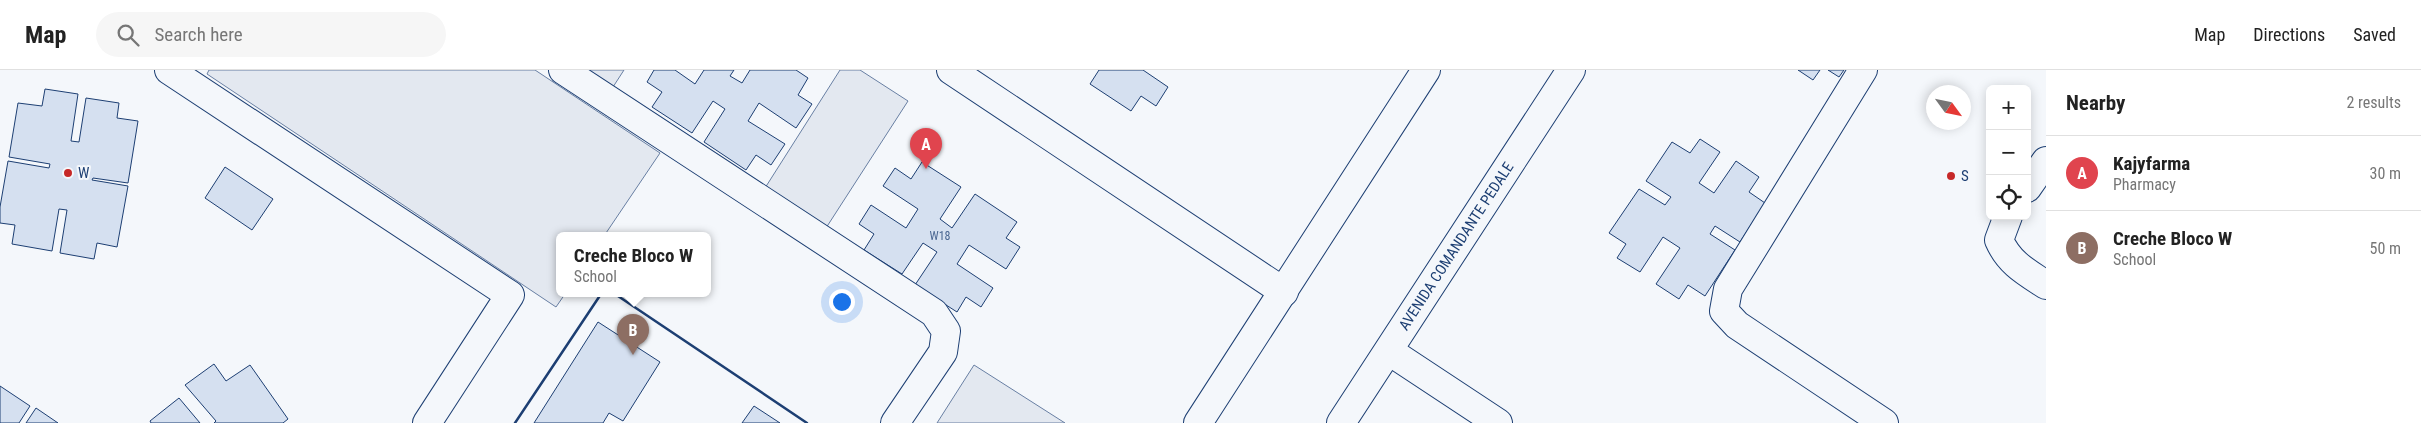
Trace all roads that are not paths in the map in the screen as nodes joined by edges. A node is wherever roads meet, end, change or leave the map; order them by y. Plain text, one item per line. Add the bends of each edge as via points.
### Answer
1 (169, 70) edge
2 (563, 70) edge
3 (951, 70) edge
4 (1426, 70) edge
5 (1571, 70) edge
6 (1864, 70) edge
7 (2046, 161) edge
8 (2031, 182) edge
9 (2006, 220) edge
10 (2046, 285) edge
11 (1284, 292) junction
12 (1388, 351) junction
13 (428, 423) edge
14 (896, 423) edge
15 (1198, 423) edge
16 (1341, 423) edge
17 (1498, 423) edge
18 (1884, 423) edge

1 - 13 street via 510,295
2 - 14 street via 934,313 946,331 943,352
3 - 11 street
4 - 11 street
5 - 12 street, AVENIDA COMANDANTE PEDALE
6 - 18 street via 1728,289 1724,311 1737,325
7 - 8 street
9 - 10 street via 1999,240 2004,253
11 - 15 street
12 - 16 street, AVENIDA COMANDANTE PEDALE
12 - 17 street

